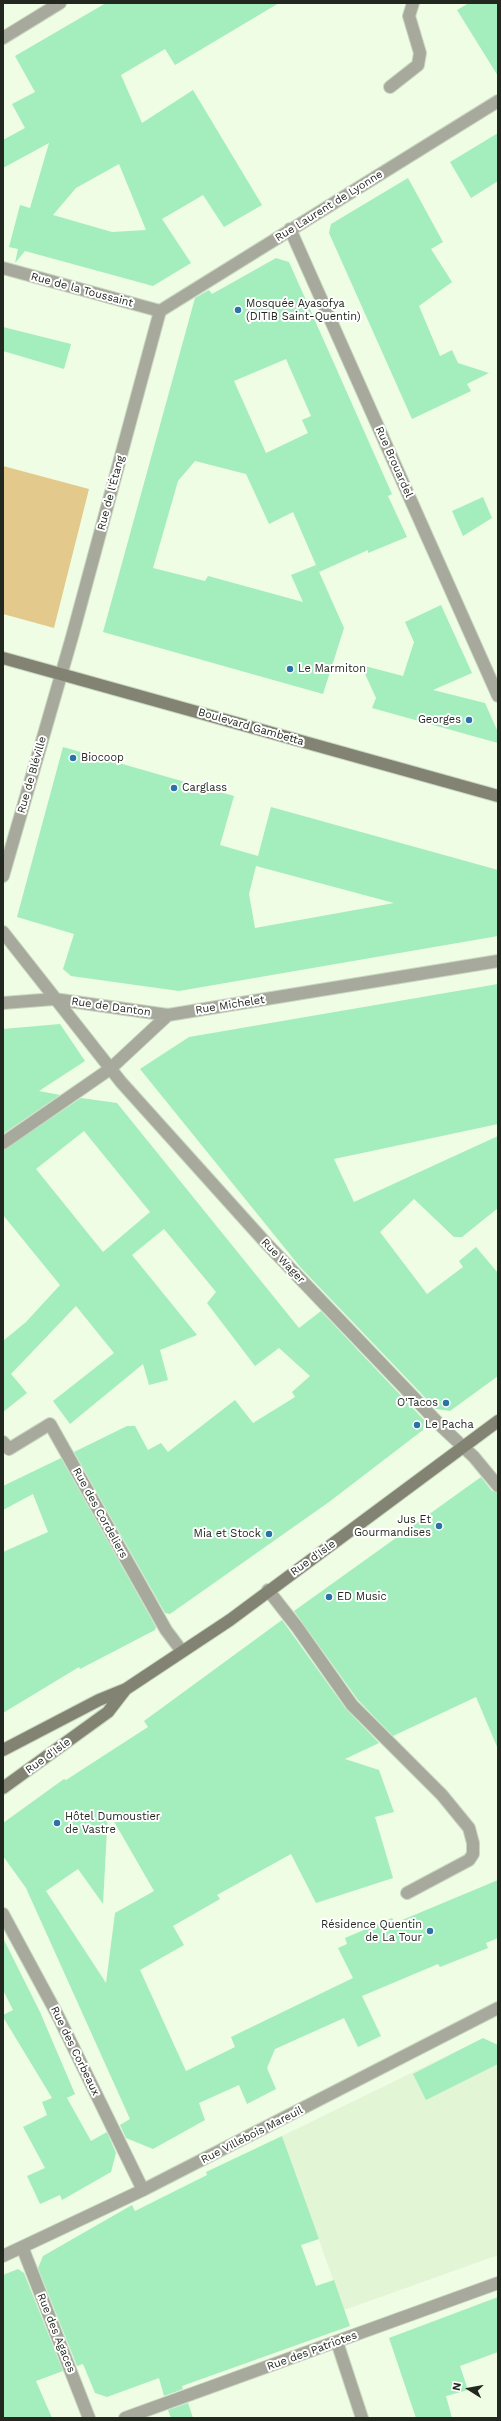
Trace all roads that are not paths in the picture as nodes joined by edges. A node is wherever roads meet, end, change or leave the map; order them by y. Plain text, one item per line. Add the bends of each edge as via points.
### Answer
1 (60, 3) edge
2 (414, 3) edge
3 (3, 38) edge
4 (390, 87) dead end
5 (498, 101) edge
6 (290, 229) junction
7 (3, 268) edge
8 (160, 311) junction
9 (3, 658) edge
10 (61, 674) junction
11 (498, 696) edge
12 (498, 796) edge
13 (3, 876) edge
14 (3, 932) edge
15 (498, 961) edge
16 (54, 999) junction
17 (3, 1004) edge
18 (168, 1015) junction
19 (110, 1069) junction
20 (3, 1143) edge
21 (498, 1422) edge
22 (3, 1442) edge
23 (464, 1447) junction
24 (498, 1486) edge
25 (268, 1590) junction
26 (181, 1650) junction
27 (126, 1689) junction
28 (3, 1750) edge
29 (3, 1788) edge
30 (407, 1893) dead end
31 (3, 1914) edge
32 (498, 2008) edge
33 (143, 2190) junction
34 (23, 2249) junction
35 (3, 2256) edge
36 (498, 2283) edge
37 (337, 2342) junction
38 (89, 2418) edge
39 (125, 2418) edge
40 (362, 2418) edge

1 - 3 street
2 - 4 street via 409,16 420,52 418,65
5 - 6 street, Rue Laurent de Lyonne
6 - 8 street, Rue Laurent de Lyonne
6 - 11 street, Rue Brouardel
7 - 8 street, Rue de la Toussaint
8 - 10 street, Rue de l'Étang
9 - 10 street, Boulevard Gambetta
10 - 12 street, Boulevard Gambetta
10 - 13 street, Rue de Bléville
14 - 16 street
15 - 18 street, Rue Michelet
16 - 17 street, Rue de Danton
16 - 18 street, Rue de Danton
16 - 19 street
18 - 19 street
19 - 20 street
19 - 23 street, Rue Wager via 265,1242
21 - 23 street, Rue d'Isle
22 - 26 street, Rue des Cordeliers via 9,1449 50,1424 166,1630
23 - 24 street, Rue Wager
23 - 25 street, Rue d'Isle
25 - 26 street, Rue d'Isle via 230,1620
25 - 30 street via 352,1705 442,1795 469,1828 473,1842 473,1854 469,1860
26 - 27 street, Rue d'Isle
27 - 28 street, Rue d'Isle via 99,1700
27 - 29 street, Rue d'Isle via 108,1712
31 - 33 street, Rue des Corbeaux via 58,2014
32 - 33 street, Rue Villebois Mareuil
33 - 34 street, Rue Villebois Mareuil
34 - 35 street, Rue Villebois Mareuil
34 - 38 street, Rue des Agaces
36 - 37 street, Rue des Patriotes
37 - 39 street, Rue des Patriotes
37 - 40 street

